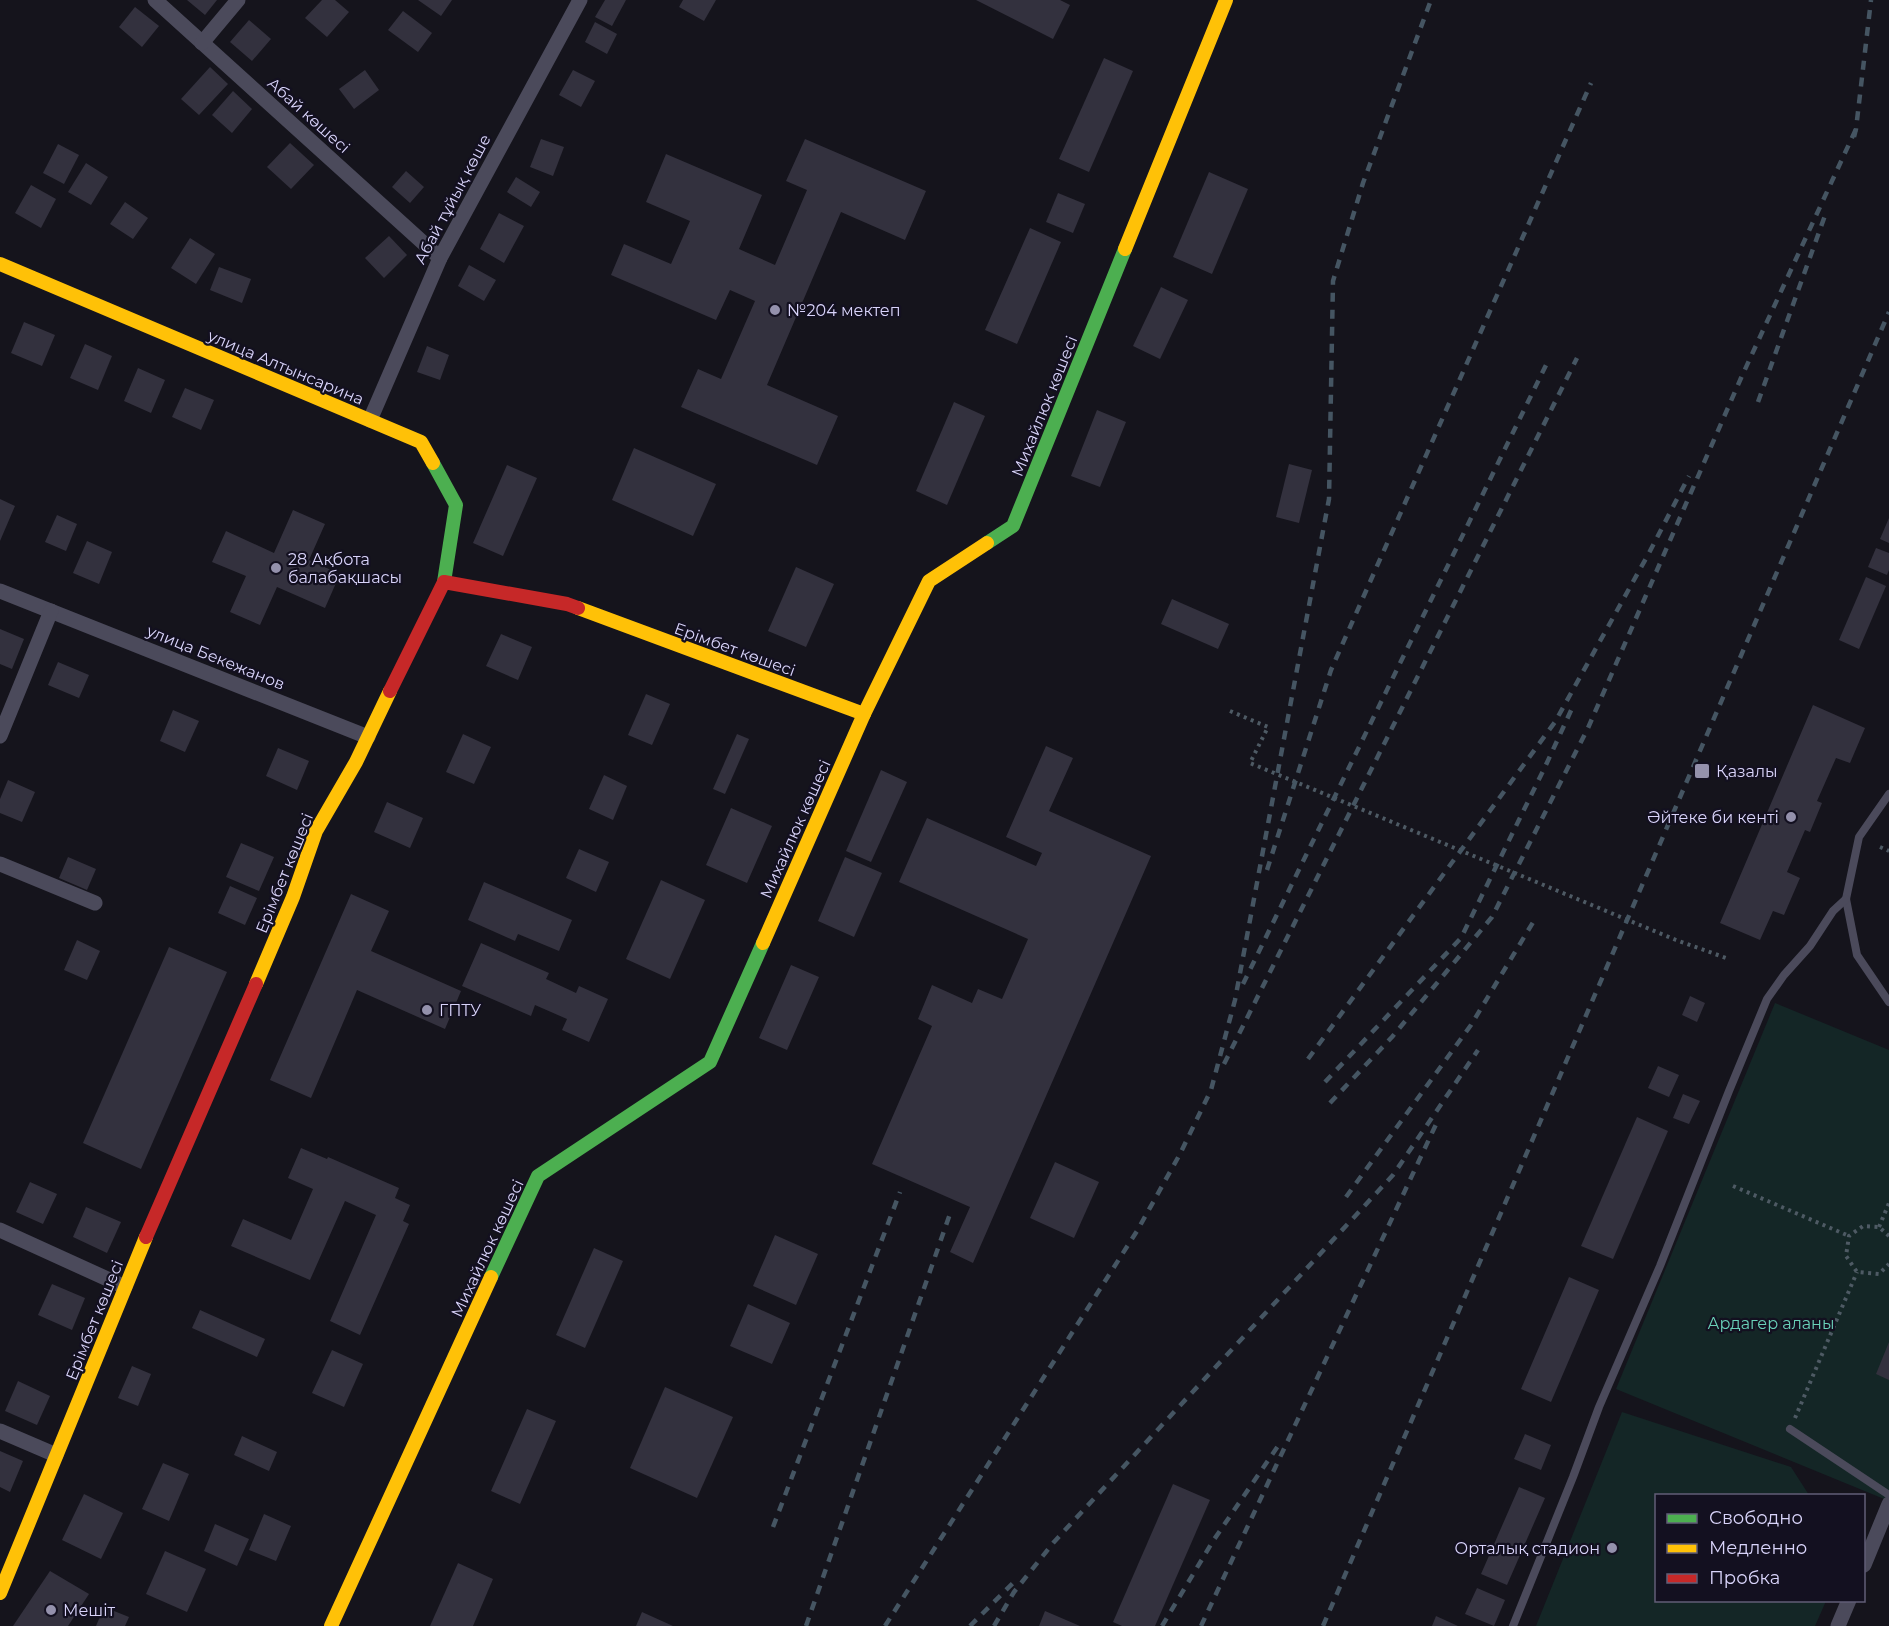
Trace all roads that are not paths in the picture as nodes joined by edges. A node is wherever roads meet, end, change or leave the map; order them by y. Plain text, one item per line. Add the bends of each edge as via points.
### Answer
1 (154, 0) edge
2 (238, 0) edge
3 (580, 0) edge
4 (1226, 0) edge
5 (202, 43) junction
6 (440, 258) junction
7 (0, 264) edge
8 (370, 420) junction
9 (444, 582) junction
10 (0, 591) edge
11 (51, 611) junction
12 (864, 714) junction
13 (0, 736) edge
14 (368, 737) junction
15 (1889, 794) edge
16 (0, 864) edge
17 (1845, 898) junction
18 (95, 903) dead end
19 (1889, 1002) edge
20 (0, 1230) edge
21 (125, 1287) junction
22 (1790, 1430) road end
23 (0, 1431) edge
24 (56, 1455) junction
25 (1889, 1495) edge
26 (1889, 1504) edge
27 (1865, 1560) edge
28 (0, 1593) edge
29 (1847, 1602) edge
30 (332, 1626) edge
31 (1513, 1626) edge
32 (1838, 1626) edge

1 - 5 street, Абай көшесі
2 - 5 street
3 - 6 street, Абай тұйық көше
4 - 12 street, Михайлюк көшесі via 1013,526 929,581
5 - 6 street, Абай көшесі
6 - 8 street, Абай тұйық көше
7 - 8 street, улица Алтынсарина
8 - 9 street, улица Алтынсарина via 421,442 456,505
9 - 12 street, Ерімбет көшесі via 567,604
9 - 14 street, Ерімбет көшесі
10 - 11 street, улица Бекежанов
11 - 13 street
11 - 14 street, улица Бекежанов
12 - 30 street, Михайлюк көшесі via 710,1062 538,1176
14 - 21 street, Ерімбет көшесі via 316,831 293,897
15 - 17 lane via 1859,837
16 - 18 street
17 - 19 lane via 1857,955
17 - 31 lane via 1767,999
20 - 21 street
21 - 24 street, Ерімбет көшесі
22 - 25 lane
23 - 24 street
24 - 28 street, Ерімбет көшесі
26 - 27 street
29 - 32 street

